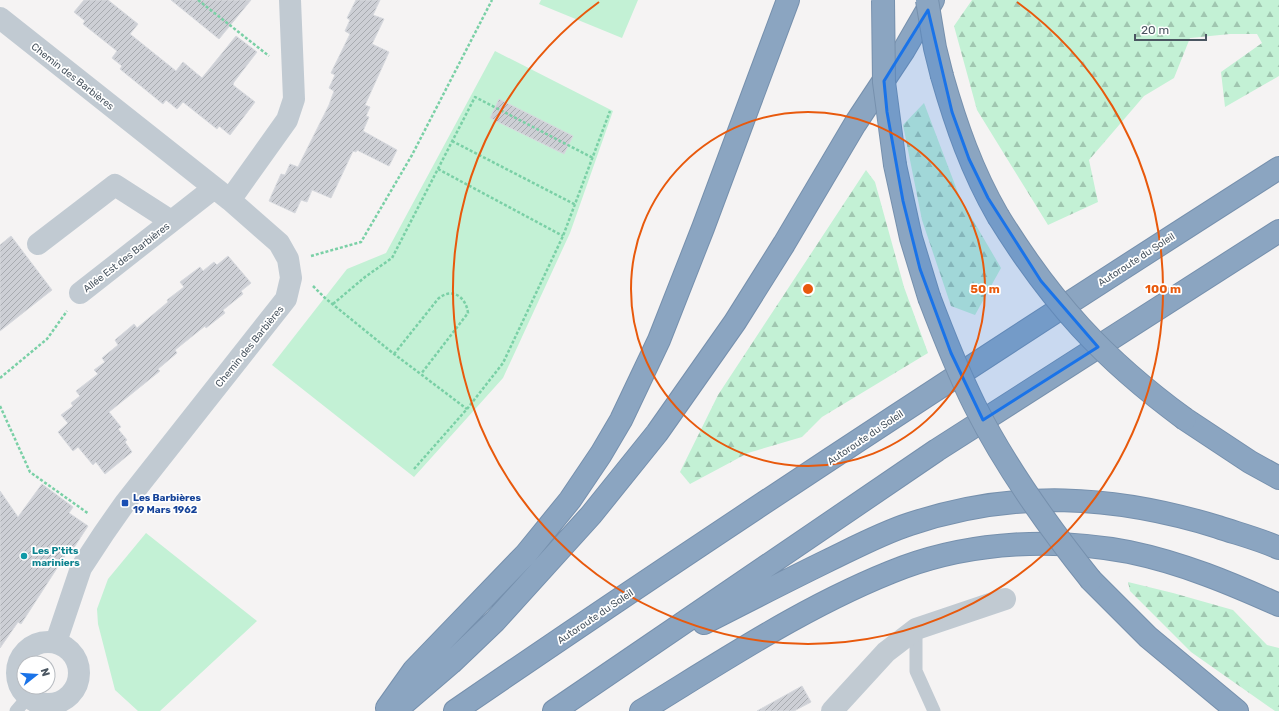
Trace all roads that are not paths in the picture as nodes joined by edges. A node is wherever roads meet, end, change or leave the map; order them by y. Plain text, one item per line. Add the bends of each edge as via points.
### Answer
1 (290, 0) edge
2 (788, 0) edge
3 (882, 0) edge
4 (927, 0) edge
5 (934, 0) edge
6 (0, 18) edge
7 (1279, 168) edge
8 (222, 194) junction
9 (172, 221) junction
10 (1279, 231) edge
11 (38, 244) dead end
12 (80, 293) road end
13 (1279, 478) edge
14 (1279, 548) edge
15 (1004, 599) dead end
16 (1279, 605) edge
17 (916, 629) junction
18 (56, 642) junction
19 (616, 668) junction
20 (22, 704) edge
21 (385, 711) edge
22 (395, 711) edge
23 (455, 711) edge
24 (554, 711) edge
25 (641, 711) edge
26 (832, 711) edge
27 (934, 711) edge
28 (1237, 711) edge

1 - 8 street, Allée Est des Barbières via 294,99 287,120
2 - 21 highway via 662,333 621,420 570,500 526,554 414,670
3 - 28 highway, bridge via 884,82 895,165 911,238 929,297 963,380 1006,460 1048,525 1091,580 1148,637
4 - 13 highway, bridge via 934,48 952,112 969,159 998,216 1041,282 1077,326 1127,374 1185,419
5 - 22 highway via 855,124 735,322 657,434 591,515 496,621
6 - 8 street, Chemin des Barbières
7 - 23 highway, Autoroute du Soleil via 1017,336
8 - 9 street, Allée Est des Barbières
8 - 18 street, Chemin des Barbières via 279,243 297,276 286,299 125,503 81,568
9 - 11 street, Allée Est des Barbières via 116,185
9 - 12 street, Allée Est des Barbières
10 - 19 highway via 937,450
14 - 19 highway via 1187,518 1133,506 1086,500 1016,501 968,508 910,524 859,545
15 - 17 street
16 - 25 highway via 1217,578 1129,552 1039,544 991,546 948,554 906,567 862,585 796,618
17 - 26 street via 886,652
17 - 27 lane via 916,670
18 - 20 street via 42,642 29,648 20,658 16,672
18 - 20 street via 68,649 77,660 80,674 76,688 67,698 54,704
19 - 24 highway

